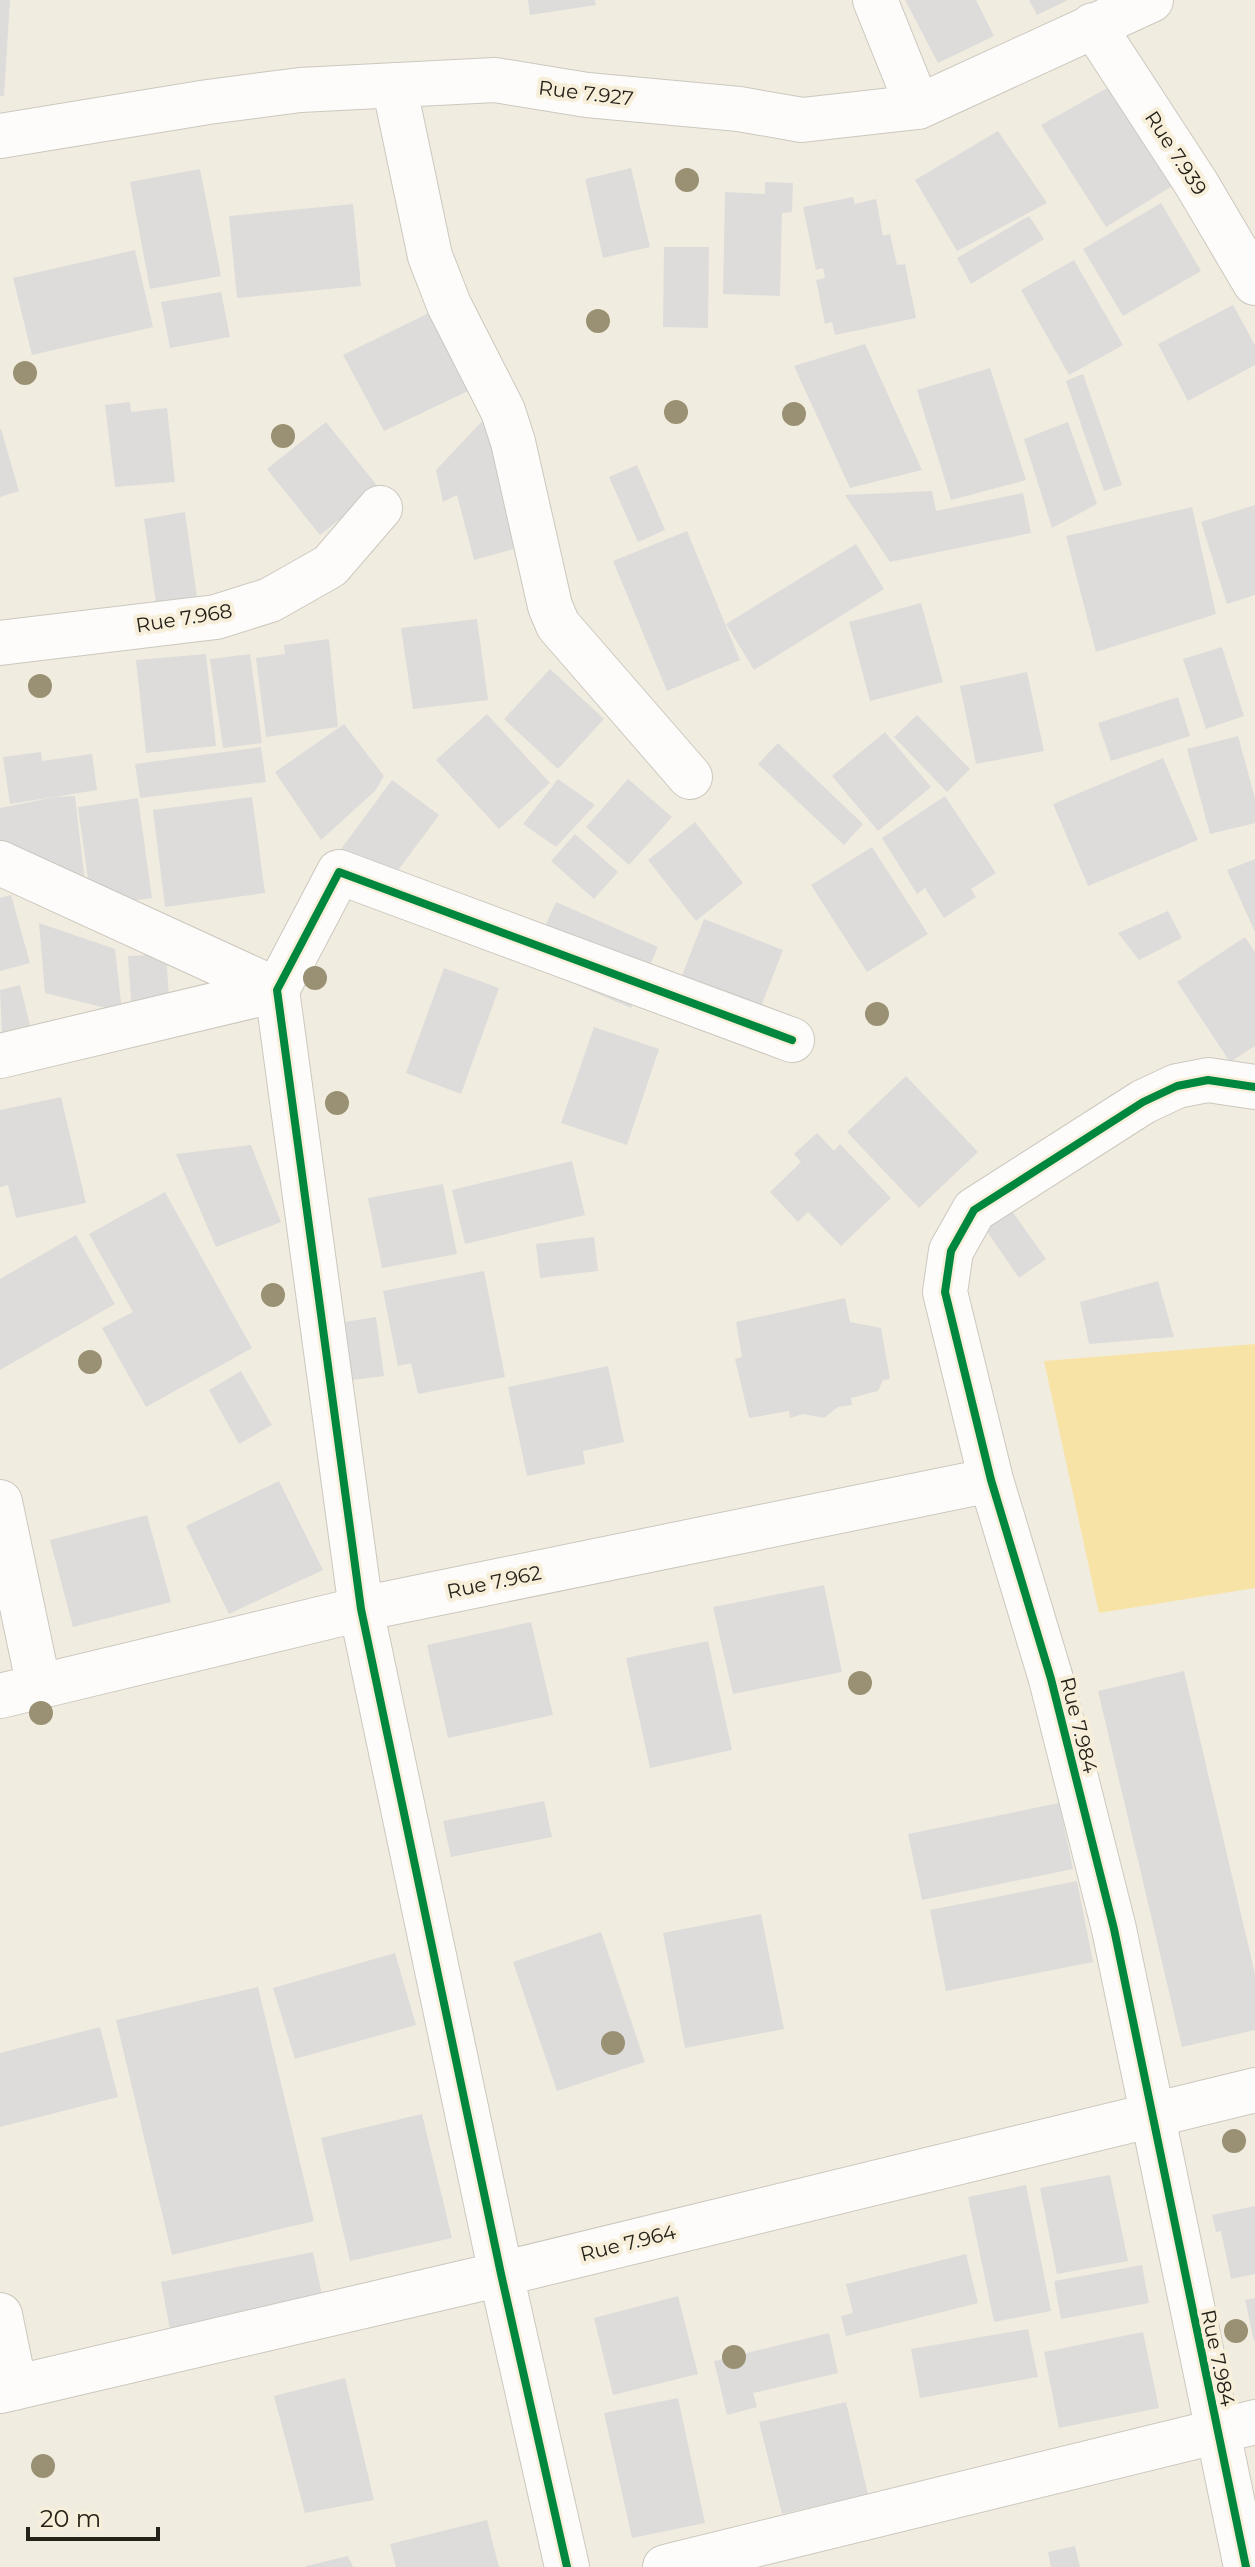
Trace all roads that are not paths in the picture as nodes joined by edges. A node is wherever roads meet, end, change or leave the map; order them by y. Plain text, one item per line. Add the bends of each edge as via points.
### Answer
1 (875, 0) edge
2 (1151, 0) edge
3 (1093, 25) junction
4 (394, 85) junction
5 (918, 107) junction
6 (0, 136) edge
7 (1255, 283) edge
8 (380, 508) dead end
9 (0, 643) edge
10 (690, 777) dead end
11 (0, 863) edge
12 (277, 990) junction
13 (792, 1040) dead end
14 (0, 1056) edge
15 (1255, 1087) edge
16 (991, 1480) junction
17 (0, 1502) edge
18 (361, 1609) junction
19 (20, 1692) edge
20 (1255, 2090) edge
21 (1152, 2114) junction
22 (501, 2274) junction
23 (0, 2315) edge
24 (7, 2390) edge
25 (1236, 2426) edge
26 (567, 2567) edge
27 (665, 2567) edge
28 (1246, 2567) edge

1 - 5 street
2 - 3 street, Rue 7.927
3 - 5 street, Rue 7.927
3 - 7 street, Rue 7.939
4 - 5 street, Rue 7.927 via 495,80 802,120
4 - 6 street, Rue 7.927 via 300,90
4 - 10 street via 430,256 503,411 558,625
8 - 9 street, Rue 7.968 via 330,566 270,600 216,617
11 - 12 street
12 - 13 street via 339,872
12 - 14 street
12 - 18 street
15 - 16 street, Rue 7.984 via 1208,1080 1177,1086 1143,1102 974,1210 951,1251 945,1292
16 - 18 street, Rue 7.962
16 - 21 street, Rue 7.984 via 1059,1708 1114,1929
17 - 19 street
18 - 19 street, Rue 7.962
18 - 22 street
20 - 21 street, Rue 7.964
21 - 22 street, Rue 7.964
21 - 25 street, Rue 7.984
22 - 24 street, Rue 7.964
22 - 26 street
23 - 24 street
25 - 27 street
25 - 28 street, Rue 7.984

